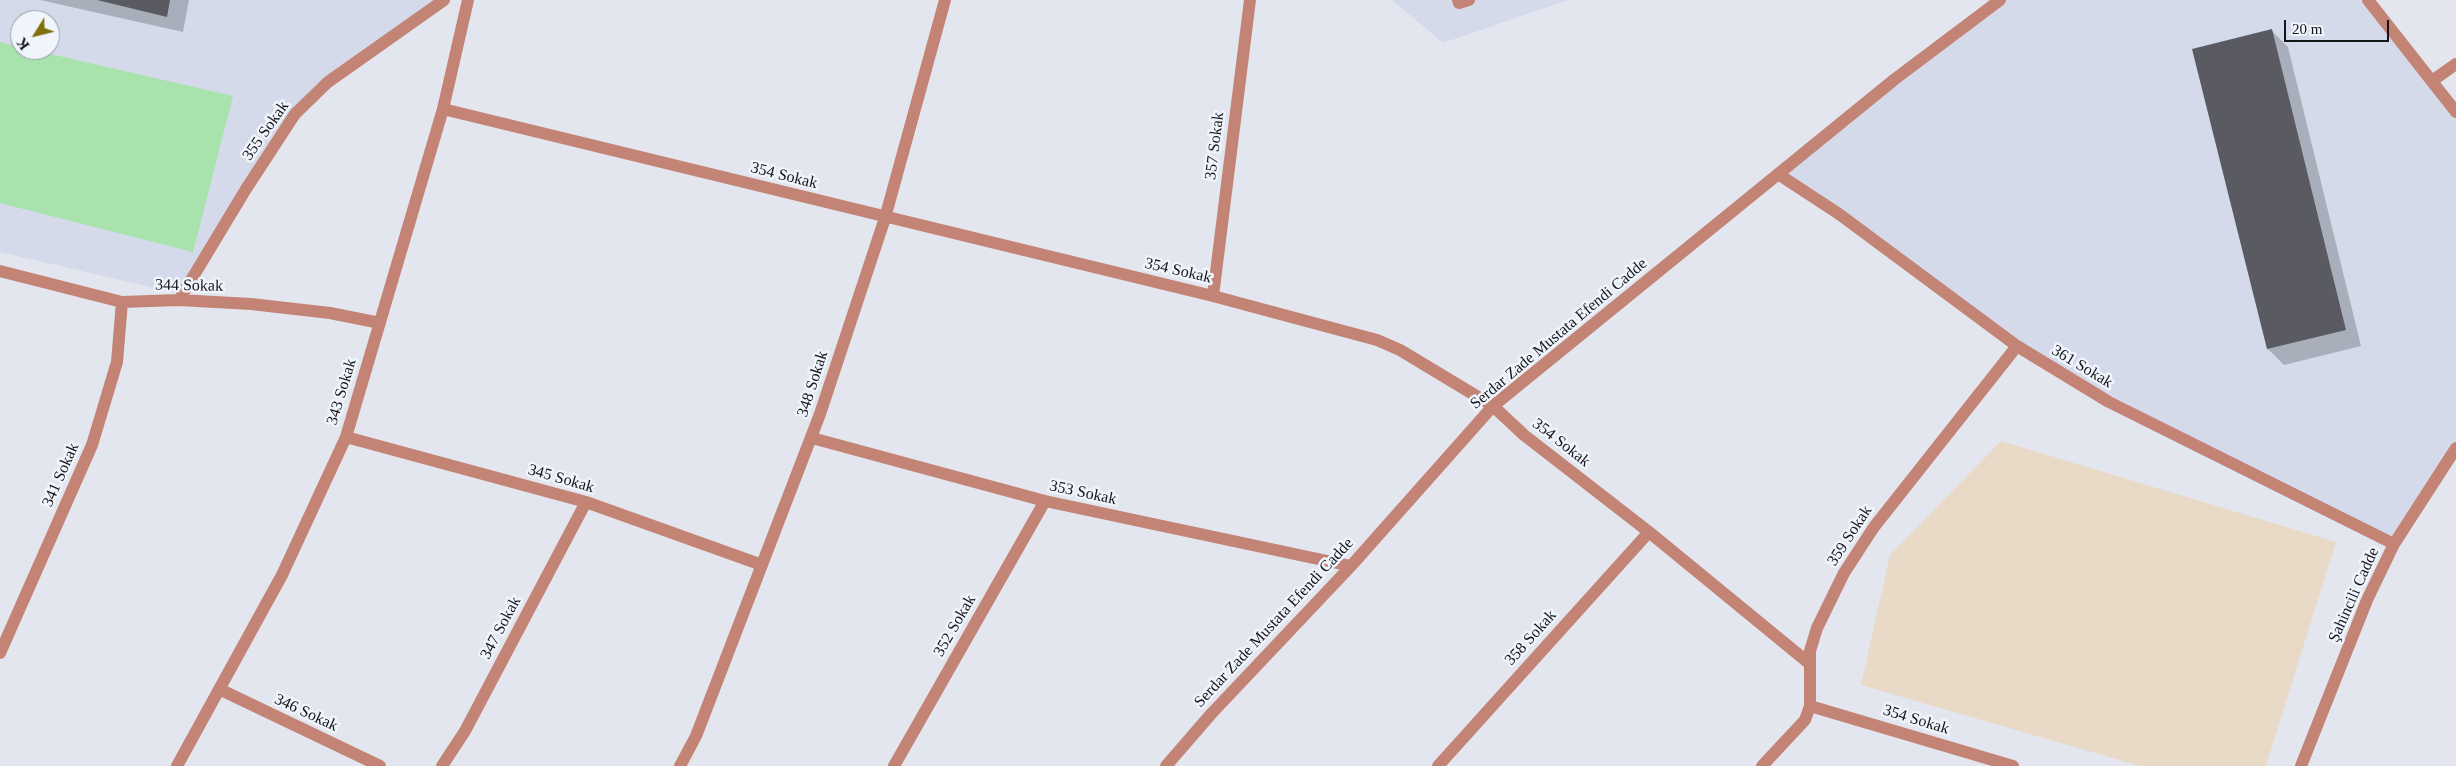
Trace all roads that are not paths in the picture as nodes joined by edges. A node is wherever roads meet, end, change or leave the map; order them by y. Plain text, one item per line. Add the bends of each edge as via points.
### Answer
1 (444, 0) edge
2 (468, 0) edge
3 (944, 0) edge
4 (1250, 0) edge
5 (1458, 0) edge
6 (1469, 0) edge
7 (2000, 0) edge
8 (2368, 0) edge
9 (2456, 64) edge
10 (2432, 81) junction
11 (443, 109) junction
12 (2456, 112) edge
13 (1778, 174) junction
14 (884, 218) junction
15 (0, 270) edge
16 (1213, 296) junction
17 (179, 300) junction
18 (122, 302) junction
19 (380, 323) junction
20 (2017, 346) junction
21 (1493, 406) junction
22 (346, 437) junction
23 (812, 438) junction
24 (2456, 448) edge
25 (1045, 501) junction
26 (586, 502) junction
27 (1649, 532) junction
28 (2394, 544) junction
29 (762, 565) junction
30 (1351, 566) junction
31 (0, 652) edge
32 (1810, 664) junction
33 (219, 689) junction
34 (1810, 706) junction
35 (177, 766) edge
36 (380, 766) edge
37 (442, 766) edge
38 (680, 766) edge
39 (894, 766) edge
40 (1167, 766) edge
41 (1438, 766) edge
42 (1762, 766) edge
43 (2013, 766) edge
44 (2301, 766) edge

1 - 17 street, 355 Sokak via 328,82 295,114
2 - 11 street, 343 Sokak
3 - 14 street, 348 Sokak
4 - 16 street, 357 Sokak
5 - 6 street via 1460,3
7 - 13 street, Serdar Zade Mustata Efendi Cadde via 1895,79
8 - 10 street
9 - 10 street
10 - 12 street
11 - 14 street, 354 Sokak
11 - 19 street, 343 Sokak
13 - 20 street, 361 Sokak via 1839,214
13 - 21 street, Serdar Zade Mustata Efendi Cadde
14 - 16 street, 354 Sokak
14 - 23 street, 348 Sokak
15 - 18 street, 344 Sokak
16 - 21 street, 354 Sokak via 1376,340 1400,350
17 - 18 street, 344 Sokak
17 - 19 street, 344 Sokak via 330,313
18 - 31 street, 341 Sokak via 117,362 92,446
19 - 22 street, 343 Sokak
20 - 28 street, 361 Sokak via 2109,402
20 - 32 street, 359 Sokak via 1874,526 1844,573 1817,628
21 - 27 street, 354 Sokak via 1524,435
21 - 30 street, Serdar Zade Mustata Efendi Cadde
22 - 26 street, 345 Sokak
22 - 33 street, 343 Sokak via 282,575
23 - 25 street, 353 Sokak
23 - 29 street, 348 Sokak
24 - 28 street, Şahincili Cadde
25 - 30 street, 353 Sokak
25 - 39 street, 352 Sokak
26 - 29 street, 345 Sokak
26 - 37 street, 347 Sokak via 465,731
27 - 32 street, 354 Sokak
27 - 41 street, 358 Sokak
28 - 44 street, Şahincili Cadde via 2367,600
29 - 38 street, 348 Sokak via 696,736
30 - 40 street, Serdar Zade Mustata Efendi Cadde via 1212,712
32 - 34 street, 359 Sokak
33 - 35 street, 343 Sokak
33 - 36 street, 346 Sokak
34 - 42 street, 359 Sokak via 1805,720
34 - 43 street, 354 Sokak

